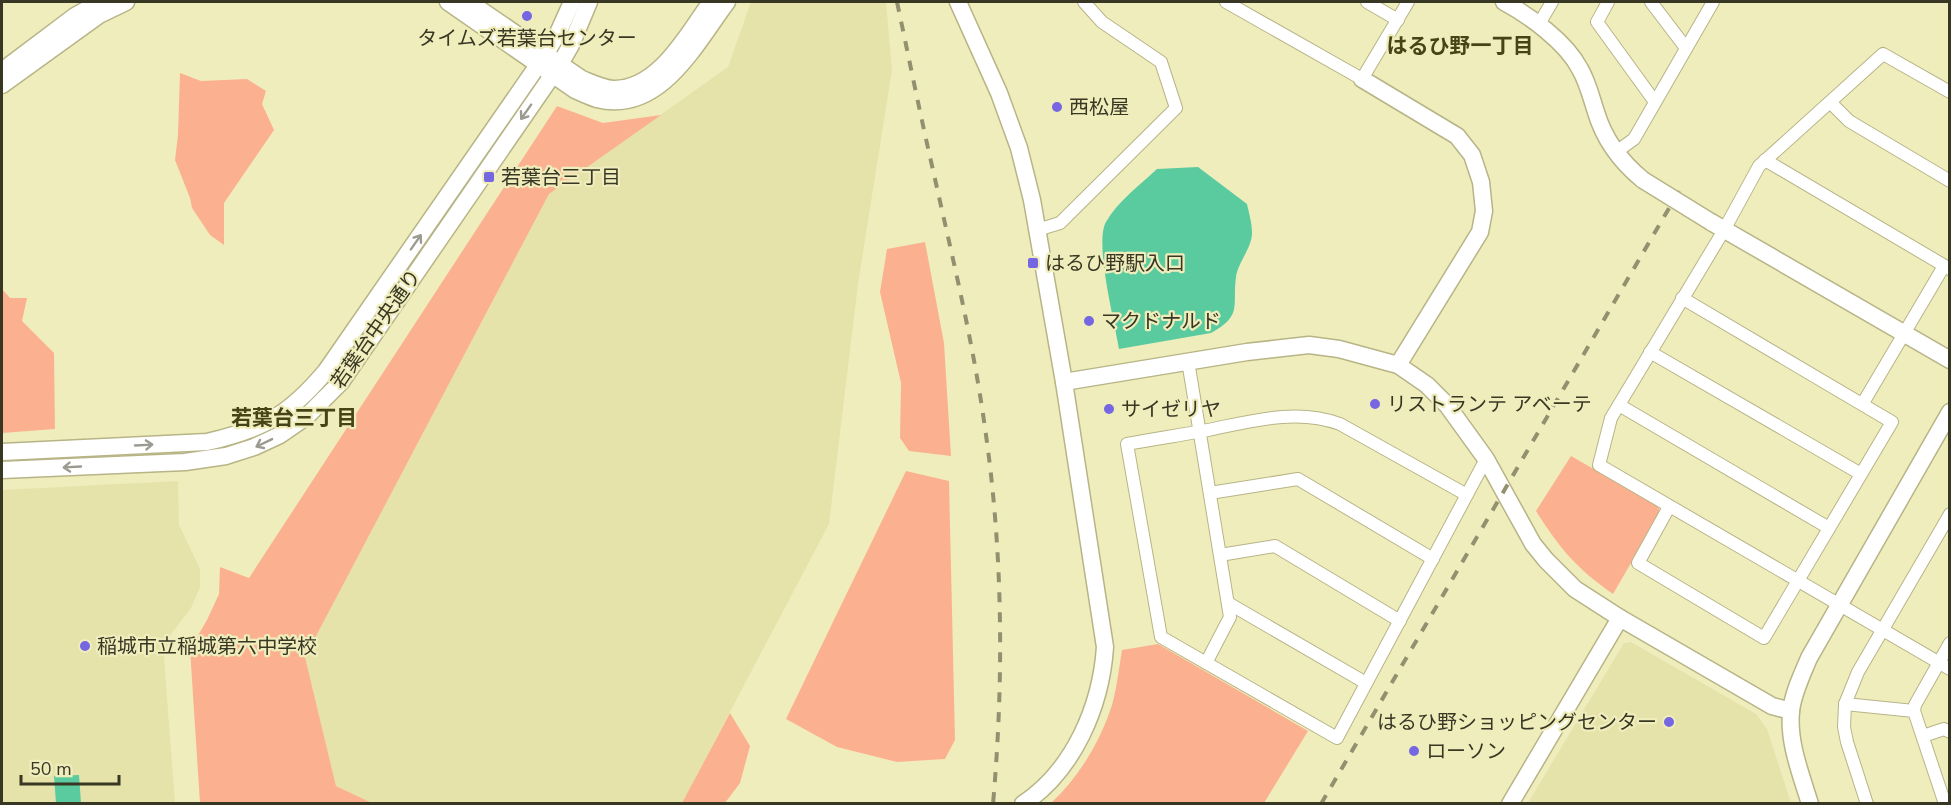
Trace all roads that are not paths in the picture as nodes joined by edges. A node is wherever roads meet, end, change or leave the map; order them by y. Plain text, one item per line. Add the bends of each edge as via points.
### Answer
1 (100, 2) edge
2 (126, 2) edge
3 (448, 2) edge
4 (469, 2) edge
5 (572, 2) edge
6 (590, 2) edge
7 (711, 2) edge
8 (726, 2) edge
9 (958, 2) edge
10 (1084, 2) edge
11 (1367, 2) edge
12 (1408, 2) edge
13 (1504, 2) edge
14 (1552, 2) edge
15 (1608, 2) edge
16 (1651, 2) edge
17 (1713, 2) edge
18 (1234, 3) edge
19 (1398, 20) junction
20 (1539, 24) junction
21 (1686, 48) junction
22 (542, 60) junction
23 (556, 70) junction
24 (2, 71) edge
25 (1362, 79) junction
26 (2, 85) edge
27 (1950, 92) edge
28 (1655, 102) junction
29 (1831, 102) junction
30 (1616, 152) junction
31 (1765, 160) junction
32 (1950, 181) edge
33 (1717, 226) junction
34 (1037, 230) junction
35 (1947, 267) edge
36 (1682, 298) junction
37 (1904, 335) junction
38 (1650, 352) junction
39 (1950, 360) edge
40 (1188, 361) junction
41 (1398, 365) junction
42 (1064, 382) junction
43 (1863, 403) junction
44 (1619, 405) junction
45 (1950, 412) edge
46 (1200, 431) junction
47 (2, 452) edge
48 (1486, 459) junction
49 (2, 470) edge
50 (1861, 474) junction
51 (1210, 493) junction
52 (1467, 495) junction
53 (1669, 507) junction
54 (1950, 514) edge
55 (1829, 528) junction
56 (1220, 555) junction
57 (1433, 559) junction
58 (1798, 582) junction
59 (1228, 603) junction
60 (1838, 605) junction
61 (1620, 618) junction
62 (1400, 621) junction
63 (1883, 630) junction
64 (1950, 643) edge
65 (1206, 663) junction
66 (1944, 666) edge
67 (1366, 683) junction
68 (1845, 704) junction
69 (1791, 711) junction
70 (1914, 711) junction
71 (1950, 732) edge
72 (1923, 736) junction
73 (1023, 804) edge
74 (1510, 804) edge
75 (1810, 804) edge
76 (1867, 804) edge
77 (1945, 804) edge

1 - 24 street
2 - 26 street via 99,15
3 - 22 street
4 - 22 street
5 - 22 street, 若葉台中央通り
6 - 23 street, 若葉台中央通り via 572,45
7 - 23 street via 668,61 641,82 614,89
8 - 23 street via 678,68 645,95 614,101 597,99 575,90
9 - 34 street via 1019,148
10 - 34 street via 1102,22 1161,62 1176,108 1060,223
11 - 19 street
12 - 19 street
13 - 20 street
14 - 20 street
15 - 28 street via 1597,22
16 - 21 street
17 - 21 street
18 - 25 street
19 - 25 street
20 - 30 street via 1578,66
21 - 28 street
22 - 23 street
47 -> 22 street, 若葉台中央通り via 207,442 237,436 284,412 304,397 326,370
23 -> 49 street, 若葉台中央通り via 341,382 300,421 261,445 226,456 185,462
25 - 41 street via 1457,136 1472,155 1481,182 1484,211 1479,232
27 - 29 street via 1883,54
28 - 30 street via 1634,139
29 - 31 street
29 - 32 street via 1849,121
30 - 33 street, bridge via 1643,180
31 - 33 street
31 - 35 street
33 - 36 street
33 - 37 street
34 - 42 street
35 - 37 street
36 - 38 street
36 - 43 street
37 - 39 street
37 - 43 street
38 - 44 street
38 - 50 street
40 - 41 street via 1309,345
40 - 42 street
40 - 46 street
41 - 48 street via 1447,405
42 - 73 street via 1101,614 1103,671 1091,712 1066,760 1048,783
43 - 50 street via 1892,422
44 - 53 street via 1611,418 1599,465
44 - 55 street
45 - 60 street
46 - 51 street
46 - 52 street via 1267,418 1323,418
46 - 65 street via 1127,444 1161,638
48 - 52 street
48 - 61 street via 1533,544 1546,560 1575,589
50 - 55 street
51 - 56 street
51 - 57 street via 1299,479
52 - 57 street
53 - 58 street
53 - 58 street via 1638,563 1764,638
54 - 63 street
55 - 58 street
56 - 59 street
56 - 62 street via 1275,546
57 - 62 street
58 - 60 street
59 - 65 street via 1229,621
59 - 67 street
60 - 63 street
60 - 69 street via 1809,658
61 - 69 street via 1772,706
61 - 74 street
62 - 67 street
63 - 66 street
63 - 68 street via 1850,687
64 - 66 street
65 - 67 street via 1336,738
66 - 70 street
68 - 70 street
68 - 76 street via 1846,742
69 - 75 street via 1792,739
70 - 72 street
71 - 72 street via 1944,729
72 - 77 street

